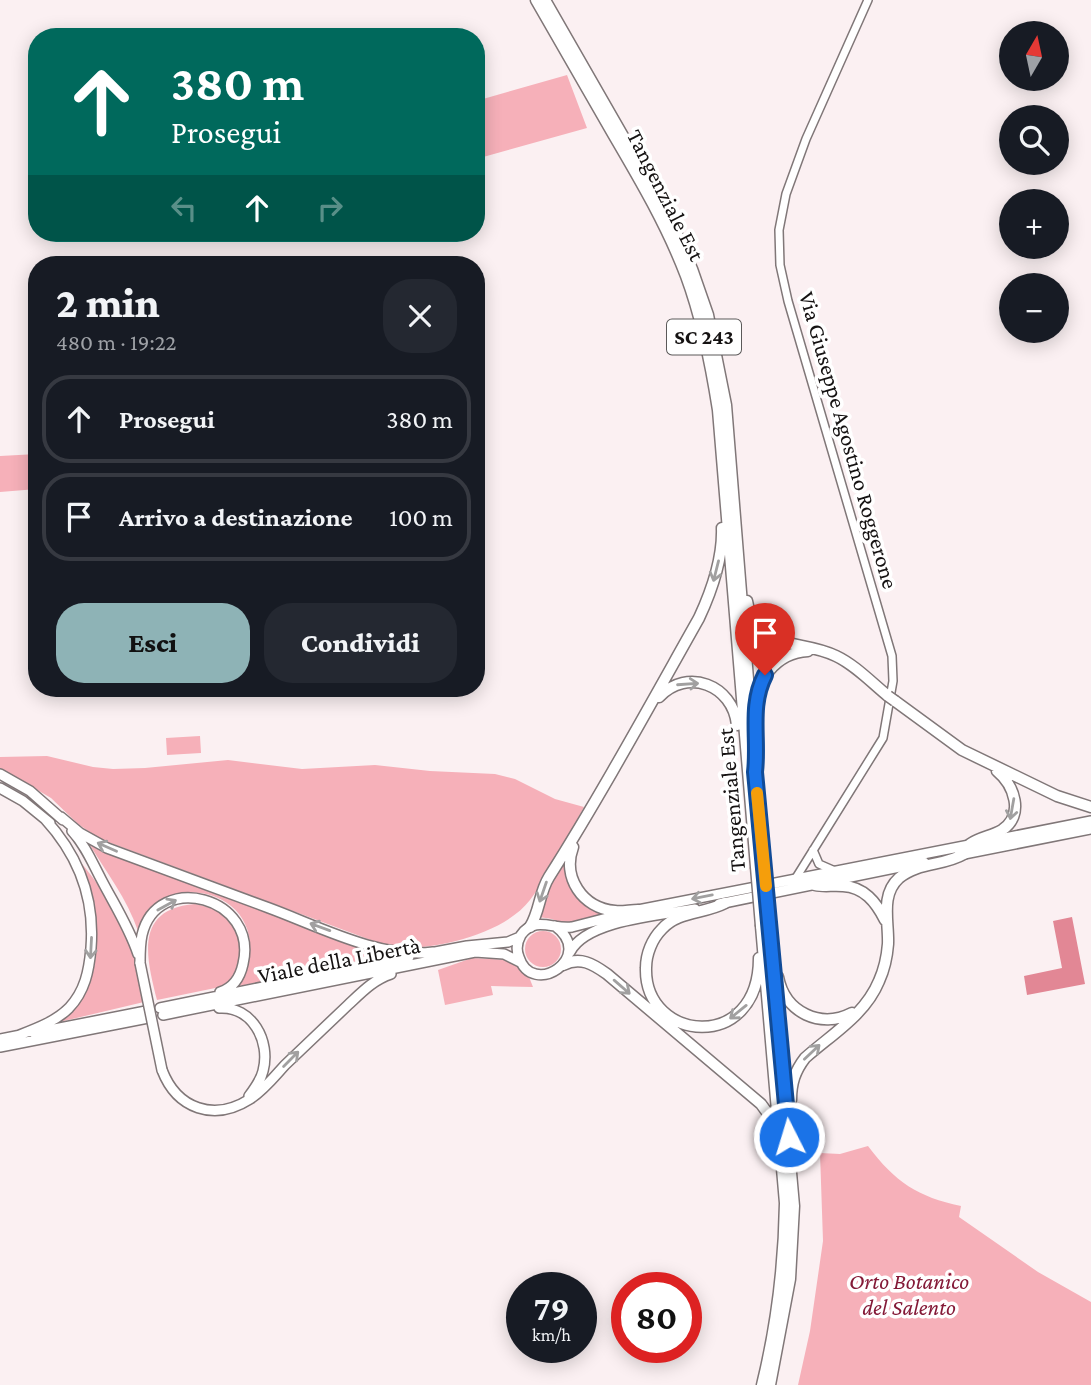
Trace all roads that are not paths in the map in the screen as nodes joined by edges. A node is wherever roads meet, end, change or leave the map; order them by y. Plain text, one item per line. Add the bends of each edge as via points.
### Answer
1 (536, 0) edge
2 (545, 0) edge
3 (868, 0) edge
4 (723, 479) junction
5 (738, 553) junction
6 (824, 651) junction
7 (644, 718) junction
8 (985, 762) junction
9 (751, 772) junction
10 (0, 774) edge
11 (0, 788) edge
12 (30, 791) junction
13 (23, 801) junction
14 (1091, 807) edge
15 (61, 817) junction
16 (587, 818) junction
17 (45, 819) junction
18 (1091, 821) edge
19 (1091, 829) edge
20 (970, 844) junction
21 (813, 849) junction
22 (964, 854) junction
23 (836, 871) junction
24 (102, 881) junction
25 (761, 881) junction
26 (794, 884) junction
27 (815, 885) junction
28 (724, 903) junction
29 (638, 910) junction
30 (886, 923) junction
31 (555, 926) junction
32 (765, 926) junction
33 (530, 927) junction
34 (520, 937) junction
35 (433, 952) junction
36 (457, 956) junction
37 (566, 960) junction
38 (140, 963) junction
39 (522, 963) junction
40 (872, 996) junction
41 (161, 1012) junction
42 (17, 1036) junction
43 (0, 1039) edge
44 (0, 1047) edge
45 (240, 1104) junction
46 (791, 1163) junction
47 (785, 1203) junction
48 (789, 1240) junction
49 (786, 1280) junction
50 (762, 1385) edge
51 (770, 1385) edge

1 - 4 highway, Tangenziale Est / SC 243 via 643,184 686,276 710,363
2 - 5 highway, Tangenziale Est / SC 243 via 670,218 692,269 708,316 724,394
3 - 21 street, Via Giuseppe Agostino Roggerone via 806,139 786,194 779,230 788,301 893,667 883,738
4 -> 7 highway via 721,550 708,598
4 - 9 highway, Tangenziale Est / SC 243
5 - 6 highway via 750,614 758,628 779,642
5 - 9 highway, Tangenziale Est / SC 243
6 - 8 highway via 843,659 940,736
6 - 9 highway via 792,653 765,675 755,704 757,752
7 -> 9 highway via 660,695 674,685 690,682 716,688 734,712 740,752
7 - 16 highway
8 - 14 highway
8 -> 20 highway via 1009,782 1015,798 1013,815 1005,828
9 - 25 highway, Tangenziale Est / SC 243, bridge
10 - 12 main road
11 - 13 main road
12 - 13 main road
12 - 15 main road
13 - 17 main road
15 - 24 main road
35 -> 15 main road via 394,952 344,936 107,848
16 - 29 highway via 570,855 573,883 595,905 616,911
16 -> 33 highway via 542,888
17 - 24 main road
17 -> 42 main road via 69,849 88,894 90,962 84,986 69,1007
18 - 20 main road
19 - 22 main road
20 - 23 main road
21 - 23 street via 819,864
21 - 26 street, Via Giuseppe Agostino Roggerone
22 - 27 main road
22 - 30 highway via 901,876 890,891
23 - 26 main road
24 - 38 main road via 130,931
25 - 32 highway, bridge via 755,904
25 - 32 highway, bridge via 771,902
26 - 27 main road
26 - 28 main road
26 -> 29 main road
27 - 30 highway via 852,887 866,894
32 -> 28 highway via 755,992 743,1010 714,1026 674,1020 656,1004 646,983 646,959 655,938 674,919
28 - 37 main road via 603,927 579,939
29 - 31 main road via 572,927
30 - 40 highway via 884,966
31 - 33 main road
31 - 37 main road via 567,941
32 - 40 highway via 780,984 798,1009 818,1019 833,1020 853,1013
32 - 46 highway
32 - 47 highway
33 - 34 main road
34 - 35 main road, Viale della Libertà
34 - 39 main road via 517,950
35 - 41 main road, Viale della Libertà
36 - 39 main road, Viale della Libertà via 494,953
36 - 41 main road, Viale della Libertà
45 -> 36 main road via 267,1085 369,985 389,974
37 - 39 main road, Viale della Libertà via 554,972 540,975
37 -> 47 highway via 590,963 601,970 761,1104 775,1129
38 -> 41 main road via 146,924 157,909 178,899 204,899 220,906 242,931 244,957 233,985
38 - 45 main road, bridge via 162,1070 173,1091 189,1104 211,1110
46 -> 40 highway via 793,1077 805,1058 861,1011
41 - 45 main road via 229,1007 250,1019 264,1046 264,1064 256,1087
42 - 43 main road
42 - 44 main road via 147,1014
46 - 48 highway via 794,1206
47 - 48 highway
48 - 49 highway
49 - 50 highway
49 - 51 highway

